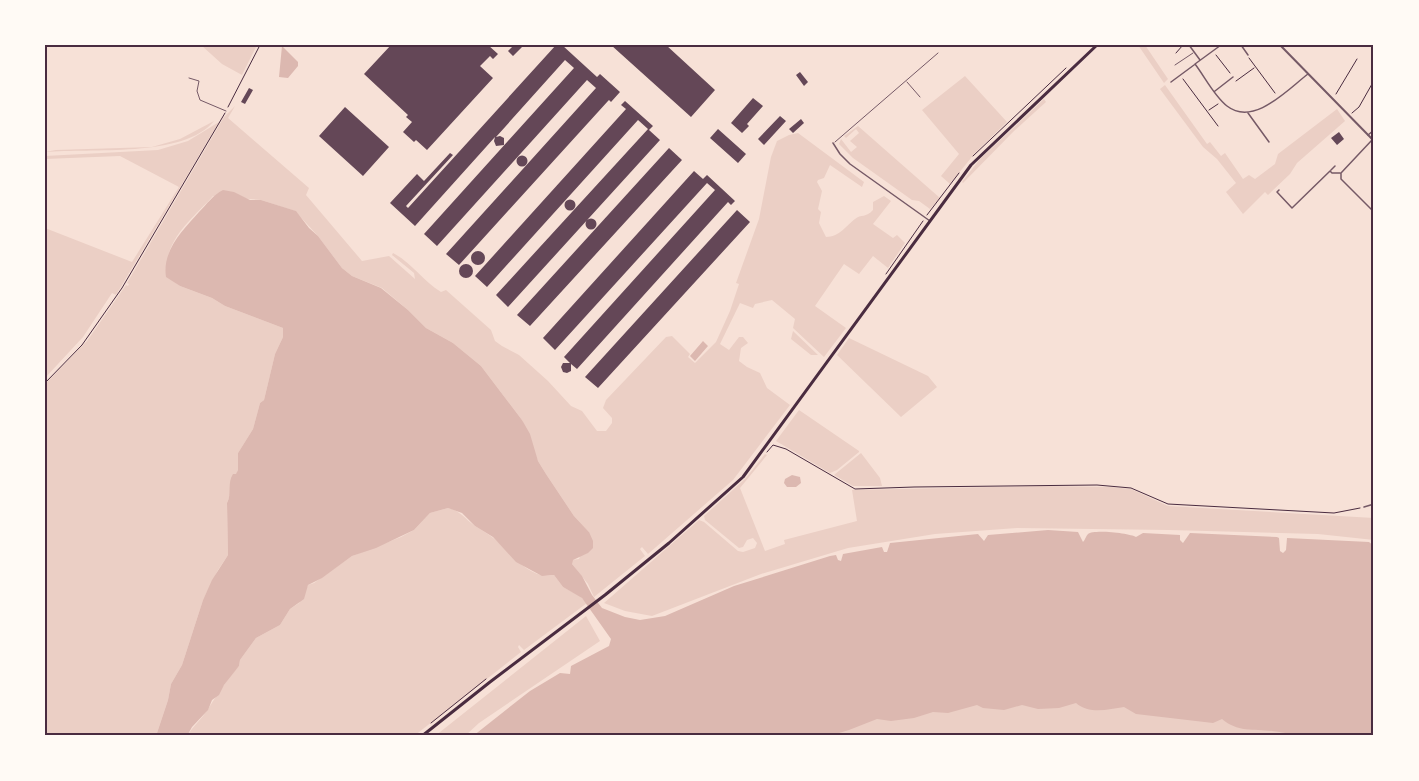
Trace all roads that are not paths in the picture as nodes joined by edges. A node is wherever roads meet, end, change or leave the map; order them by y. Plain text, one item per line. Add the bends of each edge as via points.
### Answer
1 (1097, 45) edge
2 (1189, 45) edge
3 (1221, 45) edge
4 (1241, 45) edge
5 (1280, 45) edge
6 (1194, 52) junction
7 (938, 53) dead end
8 (1248, 55) road end
9 (1201, 60) junction
10 (1195, 64) junction
11 (1175, 65) dead end
12 (1308, 74) junction
13 (1374, 75) edge
14 (1233, 77) road end
15 (189, 78) dead end
16 (906, 80) junction
17 (1171, 82) dead end
18 (1374, 82) edge
19 (1215, 91) junction
20 (920, 97) dead end
21 (226, 111) road end
22 (1247, 112) junction
23 (1374, 130) edge
24 (1368, 135) junction
25 (1373, 140) edge
26 (1269, 142) dead end
27 (833, 143) joint
28 (1335, 166) dead end
29 (1330, 171) junction
30 (1341, 172) junction
31 (1279, 189) dead end
32 (1374, 212) edge
33 (930, 221) junction
34 (1374, 504) edge
35 (1364, 507) road end
36 (422, 736) edge

1 - 33 main road via 977,158
2 - 6 street
3 - 9 street
4 - 8 street
5 - 12 street
6 - 9 street
6 - 11 lane
7 - 16 lane
9 - 10 street
10 - 17 street
10 - 19 street
12 - 22 street via 1262,108
12 - 24 street
13 - 18 street
14 - 19 street
15 - 21 lane via 199,81 200,100
16 - 20 lane
16 - 27 lane
19 - 22 street via 1231,109
22 - 26 street
23 - 24 street
24 - 25 street
25 - 30 street
27 - 33 street via 850,164
28 - 29 street
29 - 30 street
29 - 31 street via 1292,208 1277,192
30 - 32 street via 1341,179
33 - 36 main road via 771,443 737,483 605,595
34 - 35 street

